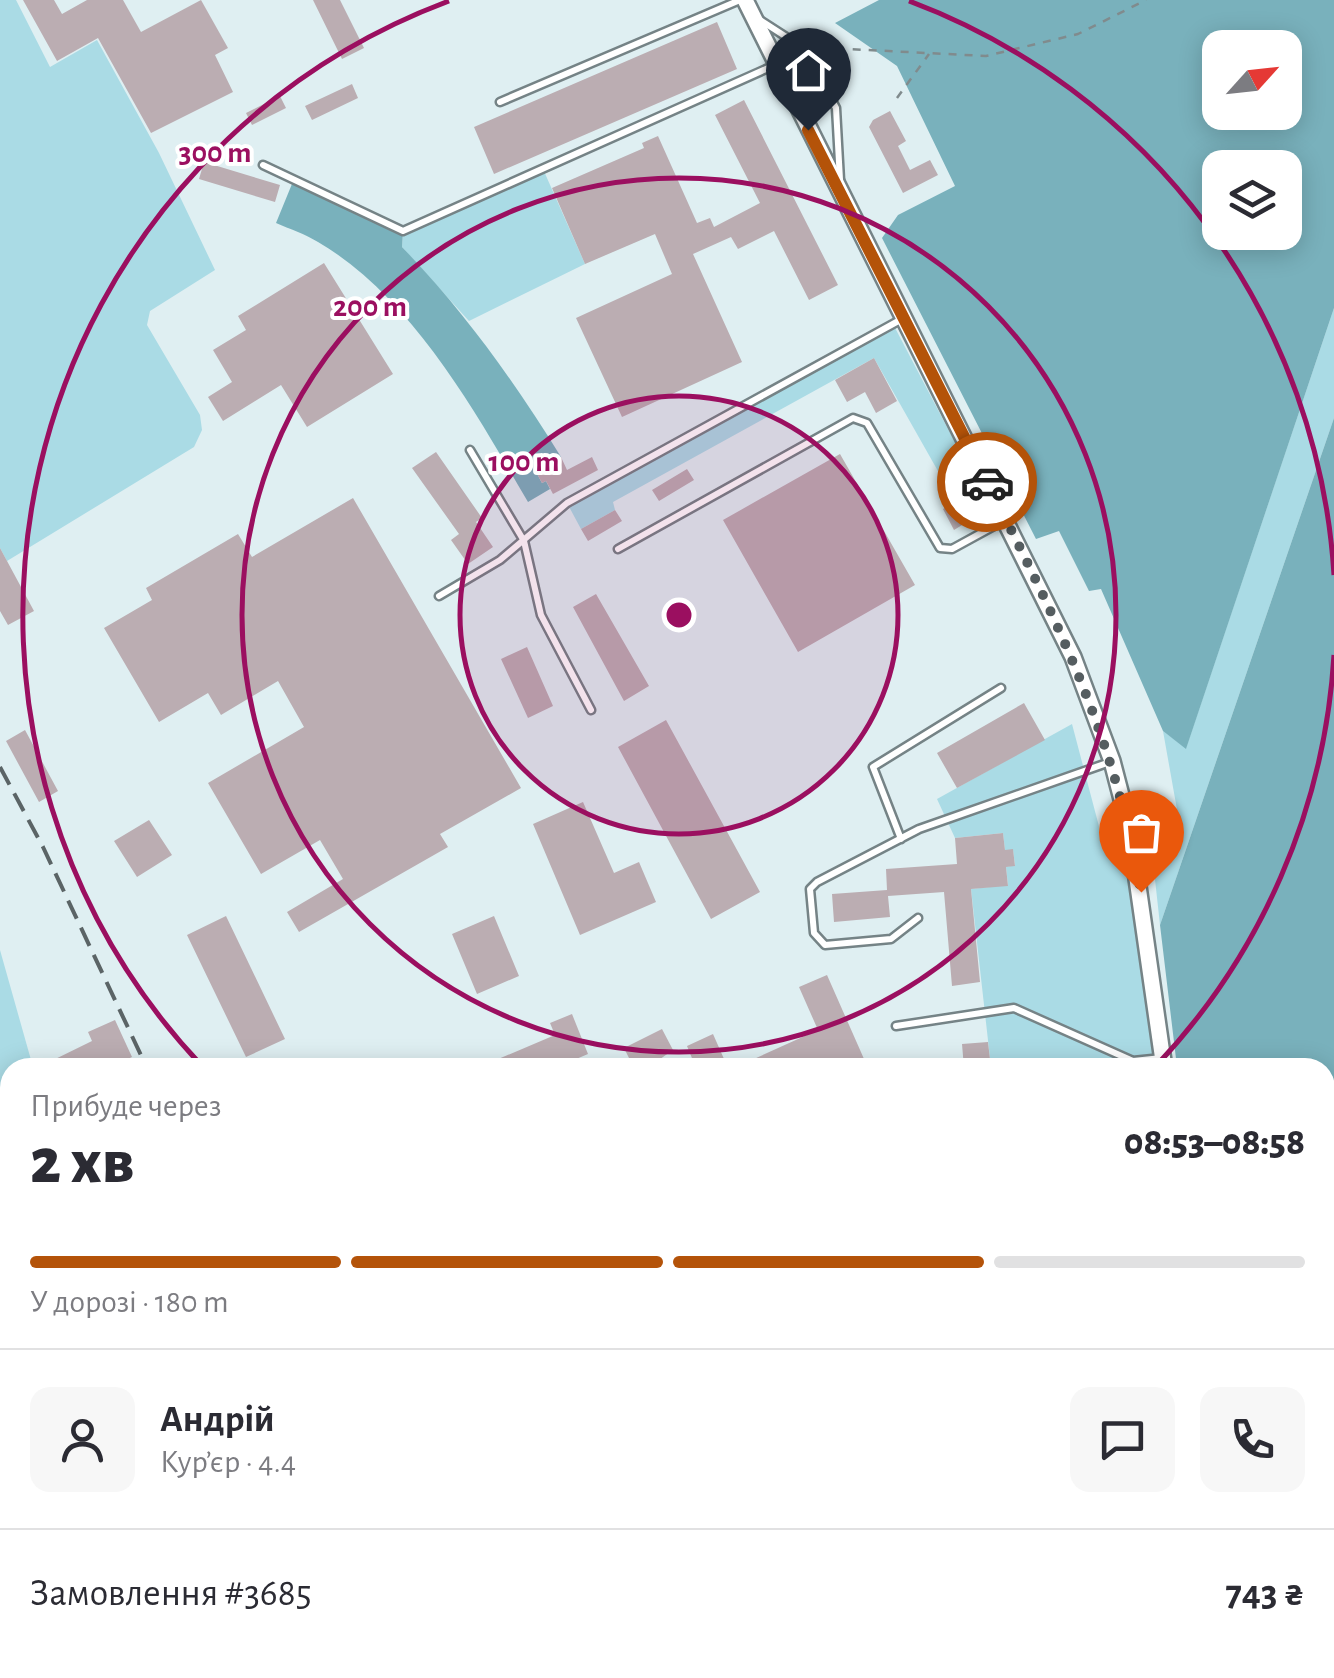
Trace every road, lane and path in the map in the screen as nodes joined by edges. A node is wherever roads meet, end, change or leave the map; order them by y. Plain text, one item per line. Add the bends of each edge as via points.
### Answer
1 (1146, 0) edge
2 (745, 4) edge
3 (930, 53) junction
4 (776, 64) junction
5 (812, 64) junction
6 (897, 98) dead end
7 (500, 102) dead end
8 (263, 165) dead end
9 (841, 196) junction
10 (903, 318) junction
11 (470, 450) dead end
12 (1006, 520) junction
13 (524, 541) junction
14 (618, 549) dead end
15 (439, 596) dead end
16 (1001, 688) dead end
17 (591, 710) dead end
18 (1112, 761) junction
19 (901, 838) junction
20 (918, 918) dead end
21 (896, 1026) dead end
22 (1125, 1058) edge
23 (1163, 1058) edge

1 - 3 path via 1078,34 986,56
2 - 4 street
2 - 5 lane via 805,49
2 - 7 lane
3 - 5 path via 848,50
3 - 6 path
4 - 8 lane via 404,231
4 - 9 street
5 - 9 lane via 836,108
9 - 10 street
10 - 12 street
10 - 13 lane via 567,502
11 - 13 lane
12 - 14 lane via 952,549 940,548 867,423 853,418
12 - 18 street via 1072,657
13 - 15 lane
13 - 17 lane via 541,615
16 - 19 lane via 874,767
18 - 19 lane
18 - 23 street via 1134,849
19 - 20 lane via 816,882 810,889 814,933 825,945 891,939
21 - 22 lane via 1014,1008

